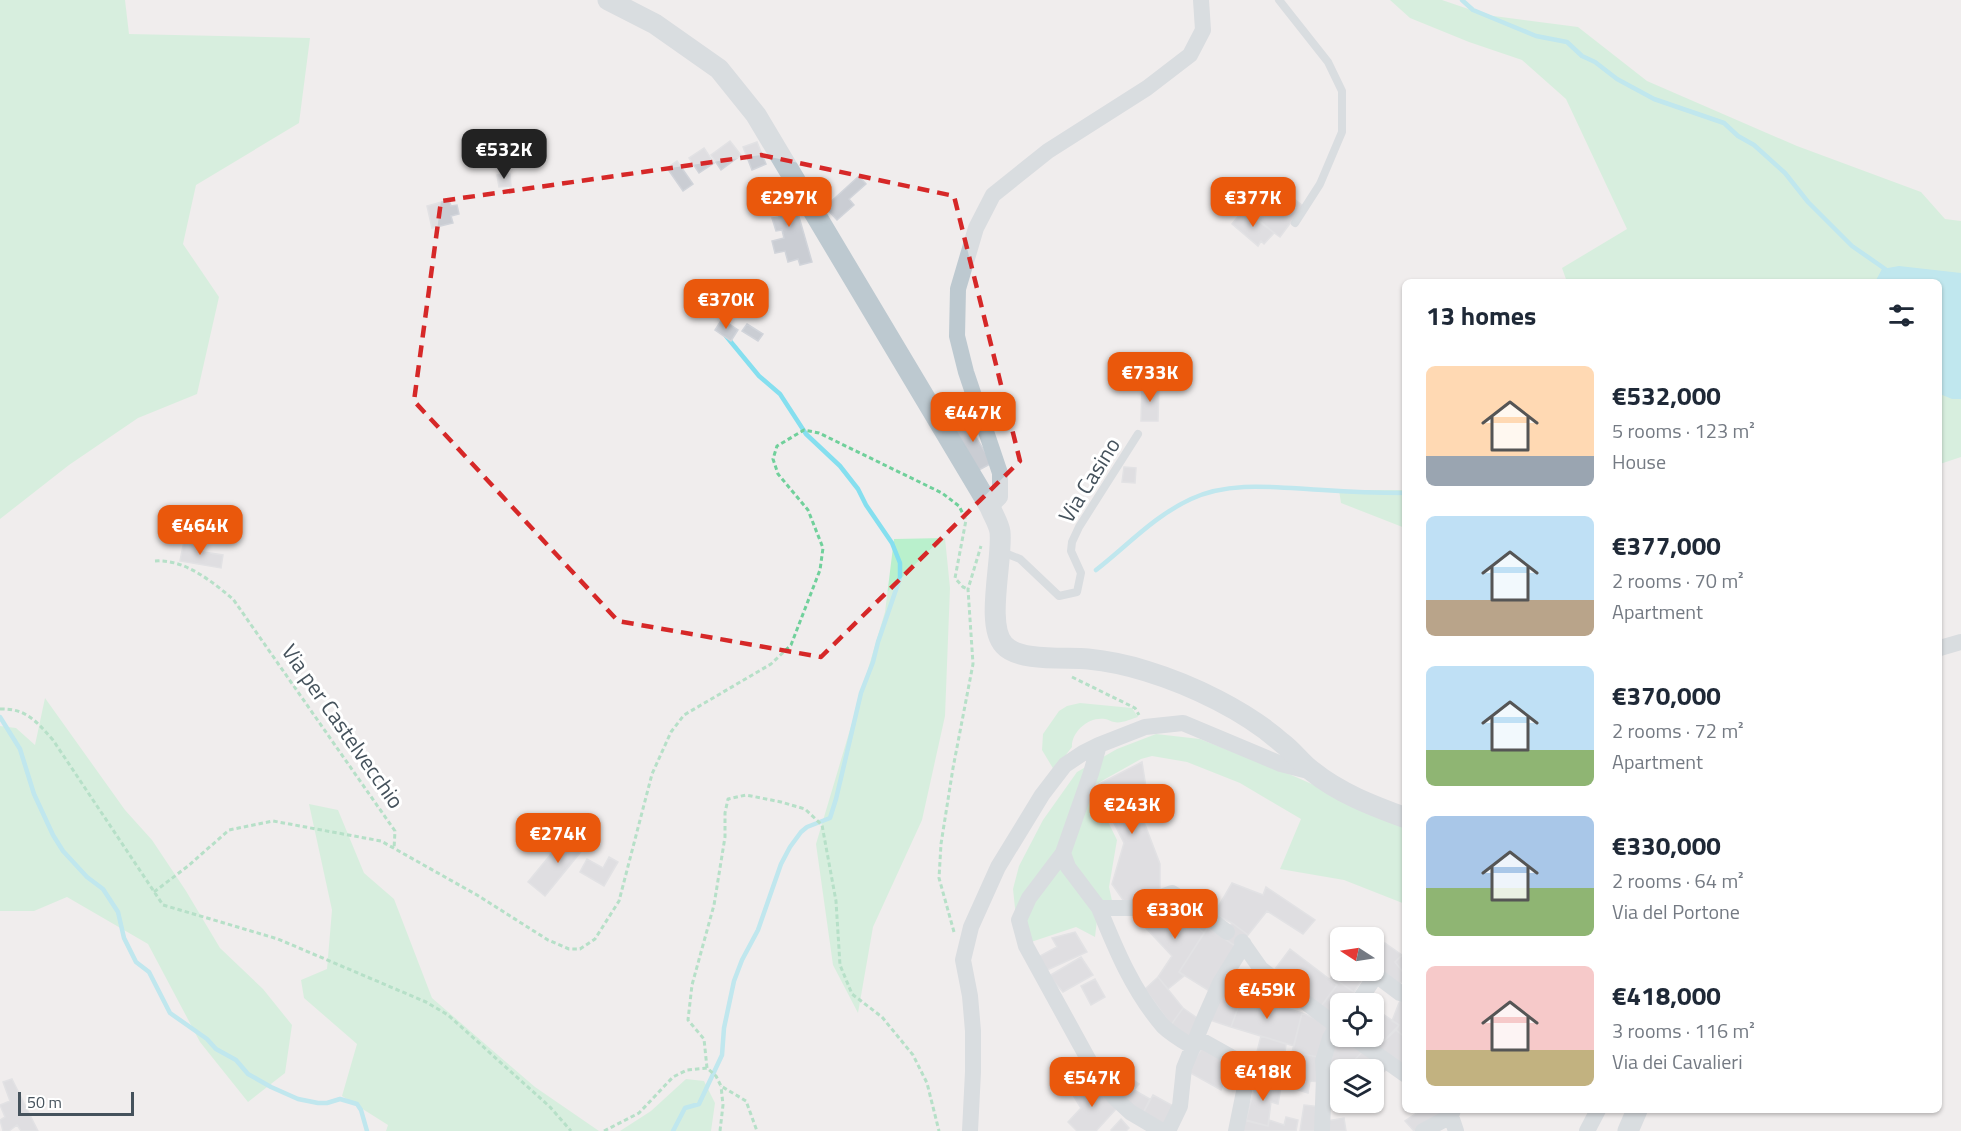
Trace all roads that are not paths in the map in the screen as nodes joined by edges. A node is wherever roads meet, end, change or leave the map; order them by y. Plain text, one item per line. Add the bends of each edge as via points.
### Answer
1 (608, 0) edge
2 (618, 0) edge
3 (1201, 0) edge
4 (1279, 0) edge
5 (635, 14) junction
6 (1295, 224) dead end
7 (1138, 434) dead end
8 (990, 507) junction
9 (999, 541) junction
10 (1961, 642) edge
11 (1942, 647) edge
12 (1099, 745) junction
13 (1313, 772) junction
14 (1402, 816) edge
15 (1063, 854) junction
16 (1099, 909) junction
17 (1227, 932) dead end
18 (1365, 993) edge
19 (1402, 994) edge
20 (1330, 1021) edge
21 (1330, 1038) edge
22 (1195, 1043) junction
23 (1367, 1047) edge
24 (1402, 1072) edge
25 (1596, 1113) edge
26 (1636, 1113) edge
27 (1453, 1119) edge
28 (970, 1131) edge
29 (1162, 1131) edge
30 (1168, 1131) edge
31 (1236, 1131) edge
32 (1322, 1131) edge
33 (1423, 1131) edge
34 (1587, 1131) edge
35 (1628, 1131) edge

1 - 5 street
2 - 5 street
3 - 8 street via 1203,30 1190,55 1147,88 1048,151 993,195 976,228 958,289 957,336 1000,473 1000,497
4 - 6 lane via 1328,62 1342,91 1339,141 1320,184
5 - 8 street via 719,69 756,115
7 - 9 lane, Via Casino via 1072,542 1071,551 1081,573 1077,592 1059,596
8 - 9 street
9 - 13 street via 996,603 997,628 1003,644 1031,656 1119,663 1204,694 1282,742
10 - 11 street
12 - 13 street via 1145,727 1182,723 1281,764
12 - 15 street
12 - 28 street via 1065,765 1042,795 999,867 971,927 963,960 973,1031
13 - 14 street via 1358,800
15 - 16 street
15 - 29 street via 1029,898 1019,920 1026,946 1098,1077 1130,1112
16 - 17 street via 1131,908 1172,894
16 - 22 street via 1134,987 1164,1027
18 - 19 street via 1377,975
20 - 22 street via 1261,969 1243,943 1220,983
21 - 32 street via 1323,1061
22 - 30 street via 1184,1068 1180,1106
22 - 31 street via 1249,1066
23 - 24 street
25 - 34 street
26 - 35 street
27 - 33 street

